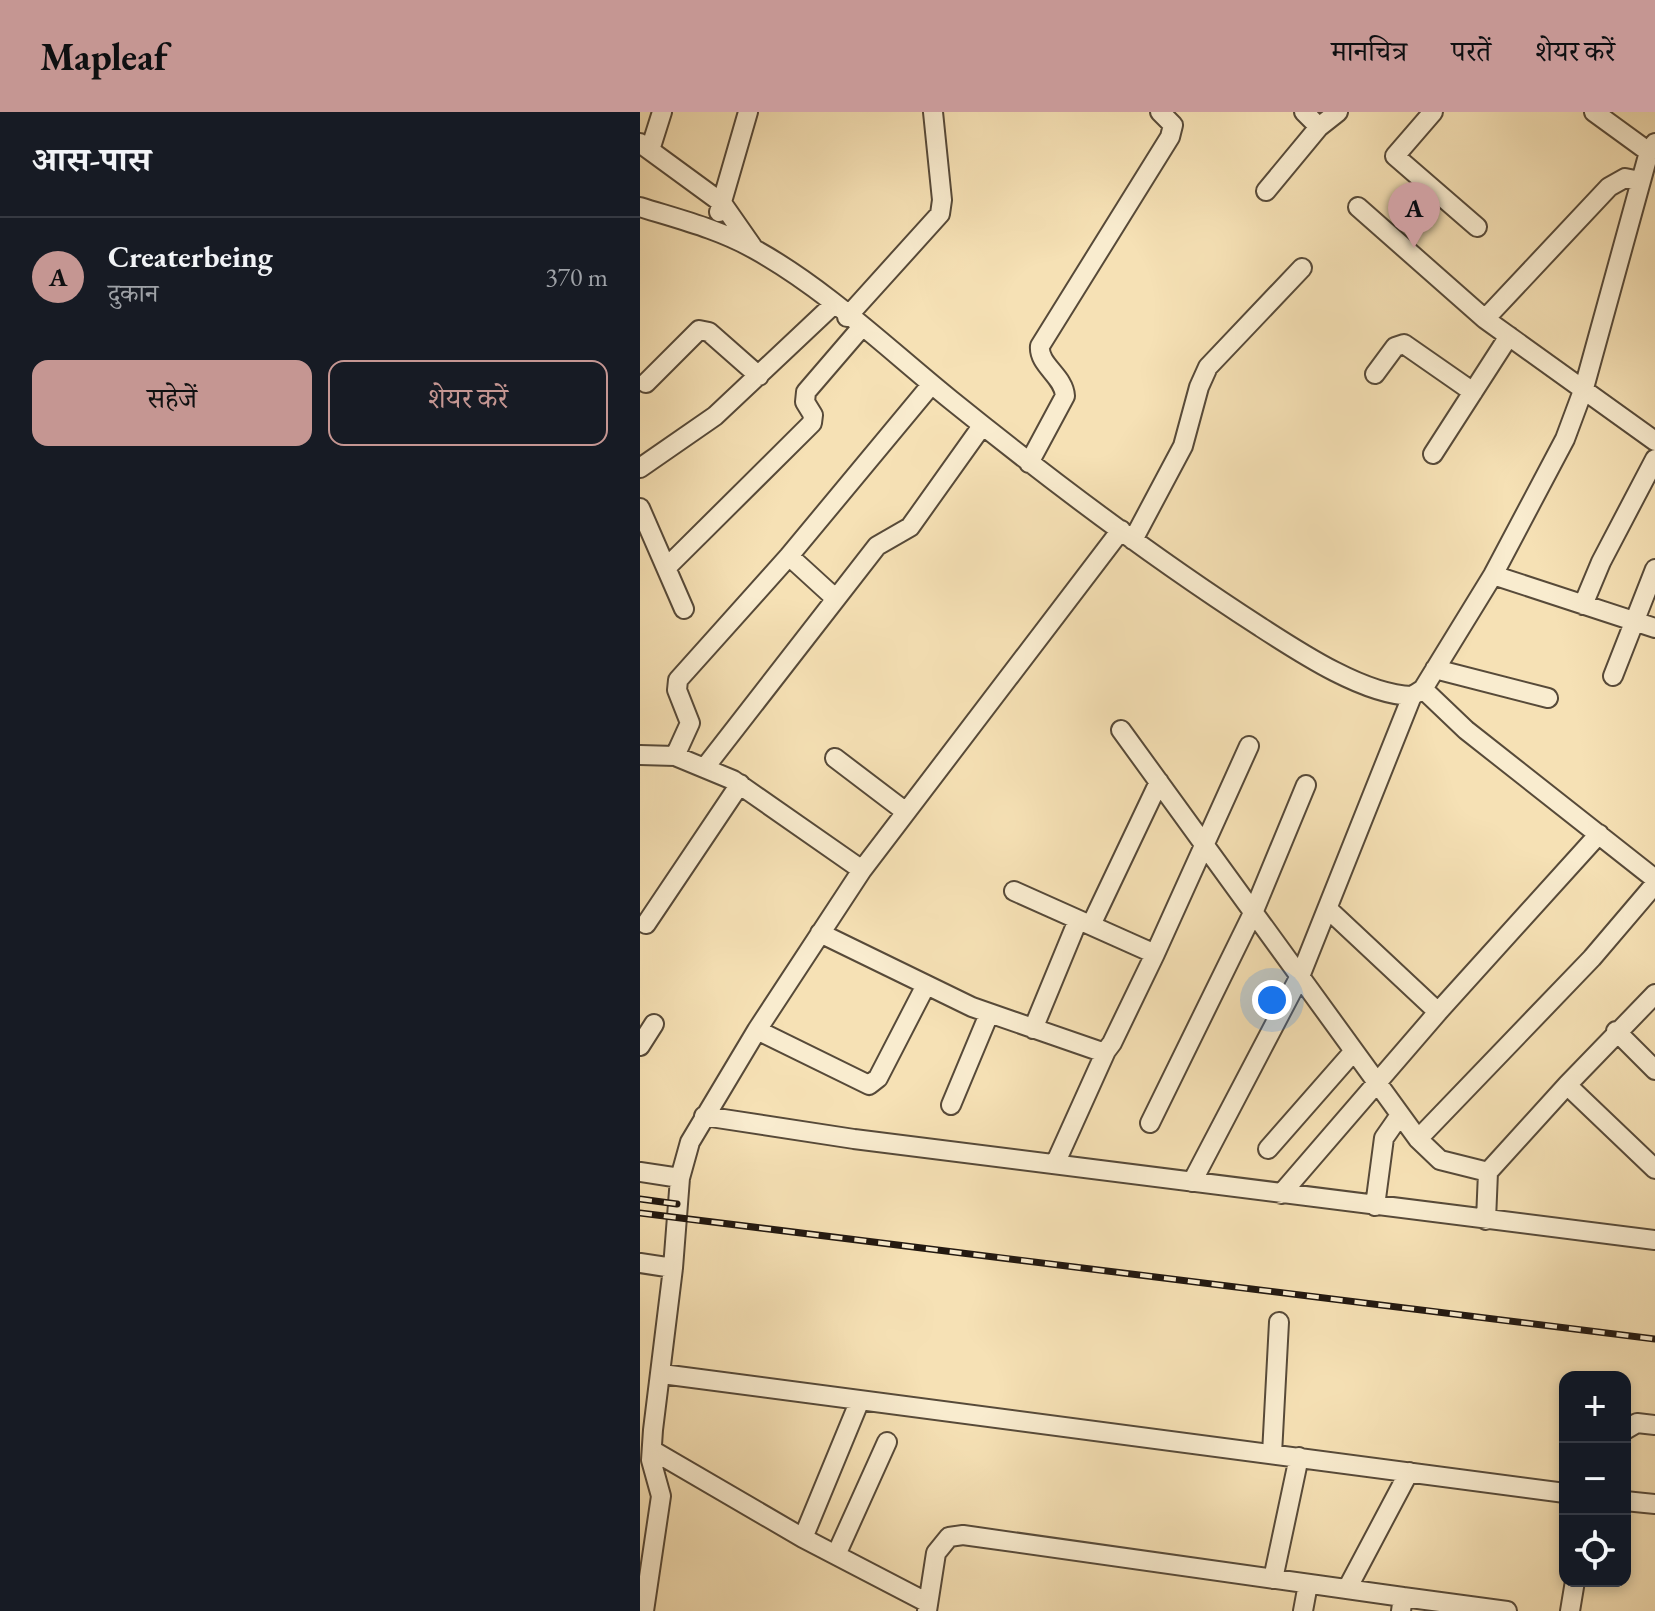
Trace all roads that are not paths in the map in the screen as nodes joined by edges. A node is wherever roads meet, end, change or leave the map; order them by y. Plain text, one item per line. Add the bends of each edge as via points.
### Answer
1 (662, 112) edge
2 (748, 112) edge
3 (933, 112) edge
4 (1160, 112) edge
5 (1304, 112) edge
6 (1338, 112) edge
7 (1433, 112) edge
8 (1594, 112) edge
9 (1319, 127) junction
10 (645, 147) edge
11 (1652, 148) edge
12 (1640, 181) junction
13 (1266, 191) dead end
14 (722, 203) junction
15 (640, 207) edge
16 (1358, 207) dead end
17 (1477, 227) dead end
18 (714, 230) junction
19 (754, 249) junction
20 (1302, 268) dead end
21 (847, 317) junction
22 (1485, 319) junction
23 (1509, 336) junction
24 (1375, 374) dead end
25 (759, 376) junction
26 (646, 383) dead end
27 (931, 385) junction
28 (1584, 388) junction
29 (1473, 392) junction
30 (982, 426) junction
31 (1652, 433) edge
32 (1433, 454) dead end
33 (1655, 459) edge
34 (1029, 463) junction
35 (640, 468) edge
36 (640, 508) edge
37 (1127, 535) junction
38 (789, 556) junction
39 (667, 567) junction
40 (1655, 569) edge
41 (1493, 575) junction
42 (835, 598) junction
43 (1583, 605) junction
44 (684, 609) dead end
45 (1636, 622) junction
46 (1655, 628) edge
47 (1435, 669) junction
48 (1613, 676) dead end
49 (1417, 693) junction
50 (1548, 698) dead end
51 (1121, 730) dead end
52 (1249, 746) dead end
53 (640, 755) edge
54 (675, 756) junction
55 (835, 758) dead end
56 (706, 766) junction
57 (1159, 782) junction
58 (740, 784) junction
59 (1306, 785) dead end
60 (906, 812) junction
61 (1599, 834) junction
62 (1206, 847) junction
63 (862, 870) junction
64 (1655, 881) edge
65 (1014, 891) dead end
66 (1329, 910) junction
67 (1253, 913) junction
68 (1084, 923) junction
69 (646, 924) dead end
70 (820, 933) junction
71 (1155, 954) junction
72 (1301, 974) junction
73 (926, 985) junction
74 (1655, 994) edge
75 (1438, 1012) junction
76 (989, 1014) junction
77 (654, 1024) dead end
78 (1033, 1029) junction
79 (757, 1030) junction
80 (1616, 1031) junction
81 (640, 1046) edge
82 (1106, 1051) junction
83 (1354, 1051) junction
84 (1655, 1070) edge
85 (1377, 1082) junction
86 (1567, 1085) junction
87 (951, 1105) dead end
88 (1400, 1115) junction
89 (704, 1116) junction
90 (1150, 1123) dead end
91 (1418, 1139) junction
92 (1268, 1149) dead end
93 (1055, 1164) junction
94 (1655, 1169) edge
95 (640, 1172) edge
96 (1488, 1172) junction
97 (680, 1178) junction
98 (1192, 1182) junction
99 (1281, 1194) junction
100 (1375, 1206) junction
101 (1486, 1220) junction
102 (1655, 1234) edge
103 (640, 1263) edge
104 (673, 1268) junction
105 (1279, 1322) dead end
106 (662, 1374) junction
107 (860, 1400) junction
108 (1655, 1425) edge
109 (1631, 1426) edge
110 (887, 1442) dead end
111 (1272, 1454) junction
112 (646, 1457) edge
113 (1299, 1457) junction
114 (1409, 1472) junction
115 (1559, 1492) edge
116 (1631, 1502) edge
117 (1655, 1504) edge
118 (803, 1538) junction
119 (836, 1555) junction
120 (1273, 1579) junction
121 (1308, 1584) junction
122 (1574, 1587) edge
123 (1347, 1589) junction
124 (1402, 1604) edge
125 (927, 1607) edge
126 (644, 1611) edge
127 (1303, 1611) edge
128 (1507, 1611) edge
129 (1570, 1611) edge

1 - 10 street
2 - 14 street
3 - 21 street via 940,214
4 - 34 street via 1173,125 1170,137 1040,346 1040,356 1065,396
5 - 9 street
6 - 9 street
7 - 17 street via 1395,156
8 - 11 street
9 - 13 street
10 - 14 street
11 - 12 street
12 - 22 street via 1625,178 1609,187
12 - 28 street
14 - 18 street
14 - 19 street
15 - 18 street
16 - 22 street
18 - 19 street
19 - 21 street
20 - 37 street via 1208,367 1183,446
21 - 25 street
21 - 27 street
21 - 39 street via 806,392 812,423
22 - 23 street
23 - 28 street
23 - 29 street
24 - 29 street via 1395,347 1404,344
25 - 26 street via 709,332 699,330
25 - 35 street via 715,416
27 - 30 street
27 - 38 street
28 - 31 street
28 - 41 street via 1565,439
29 - 32 street
30 - 34 street
30 - 42 street via 910,527 877,546
33 - 43 street
34 - 37 street
36 - 39 street
37 - 49 street via 1288,645 1379,690
37 - 60 street
38 - 42 street
38 - 54 street via 678,680 690,723
39 - 44 street
40 - 45 street
41 - 43 street
41 - 47 street
42 - 56 street
43 - 45 street
45 - 46 street
45 - 48 street
47 - 49 street
47 - 50 street
49 - 61 street
49 - 66 street
51 - 57 street
52 - 62 street
53 - 54 street
54 - 56 street
55 - 60 street
56 - 58 street
57 - 62 street
57 - 68 street
58 - 63 street
58 - 69 street
59 - 67 street
60 - 63 street
61 - 64 street
61 - 75 street
62 - 67 street
62 - 71 street
63 - 70 street
64 - 91 street via 1592,958
65 - 68 street
66 - 72 street
66 - 75 street
67 - 72 street
67 - 90 street
68 - 71 street
68 - 78 street
70 - 73 street
70 - 79 street
71 - 82 street
72 - 83 street
72 - 98 street
73 - 76 street
73 - 79 street via 878,1078 869,1085
74 - 80 street
75 - 85 street
76 - 78 street
76 - 87 street
77 - 81 street
78 - 82 street
79 - 89 street
80 - 84 street
80 - 86 street
82 - 93 street
83 - 85 street
83 - 92 street
85 - 88 street
85 - 99 street
86 - 94 street
86 - 96 street
88 - 91 street
88 - 100 street via 1384,1138
89 - 93 street
89 - 97 street
91 - 96 street via 1440,1160
93 - 98 street
95 - 97 street
96 - 101 street
97 - 104 street
98 - 99 street
99 - 100 street
100 - 101 street
101 - 102 street
103 - 104 street
104 - 106 street
105 - 111 street
106 - 107 street
106 - 112 street
107 - 111 street
107 - 118 street
108 - 109 street
110 - 119 street
111 - 113 street
112 - 118 street
112 - 126 street via 661,1496
113 - 114 street
113 - 120 street
114 - 115 street
114 - 123 street
116 - 117 street
118 - 119 street
119 - 125 street
120 - 121 street
120 - 125 street via 963,1535 940,1543
121 - 123 street
121 - 127 street
122 - 129 street
123 - 124 street
124 - 128 street

